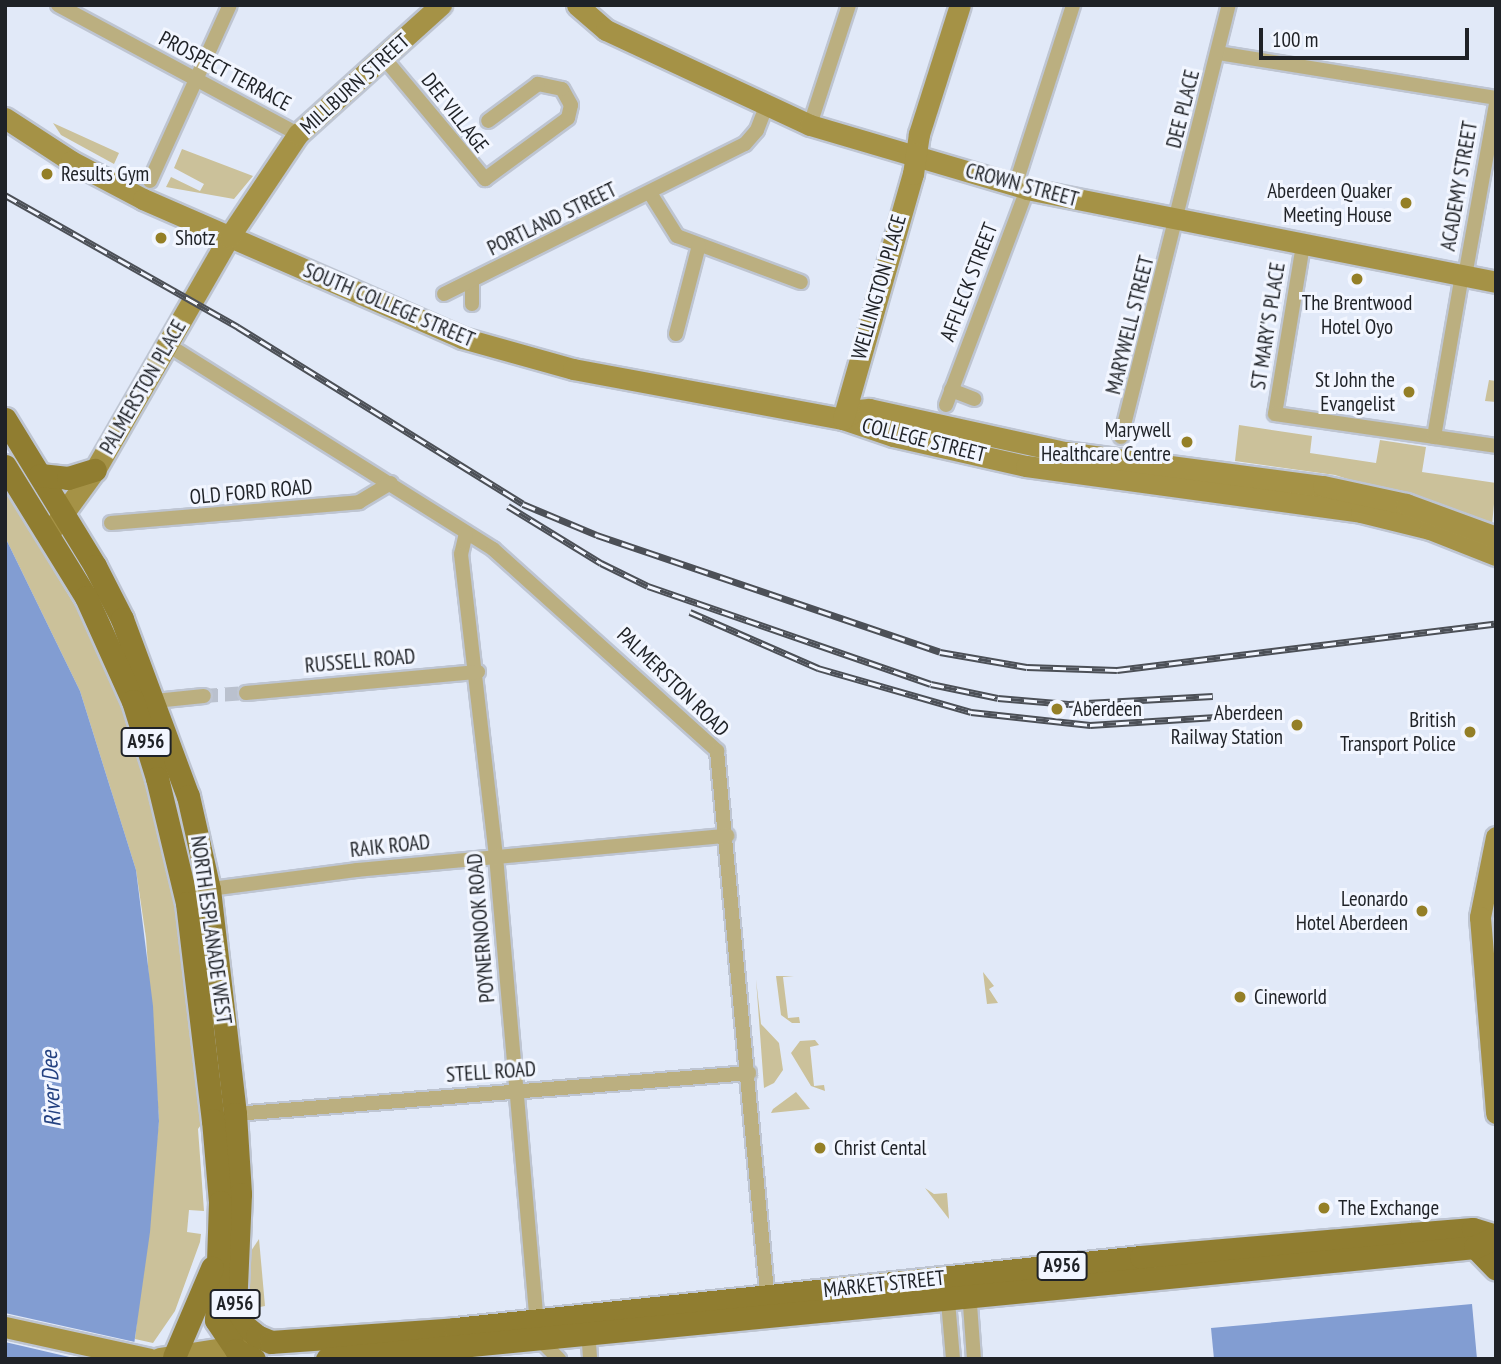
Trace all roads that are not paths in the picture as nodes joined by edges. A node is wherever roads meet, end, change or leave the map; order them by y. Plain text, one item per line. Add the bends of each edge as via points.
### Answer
1 (58, 5) edge
2 (230, 5) edge
3 (440, 5) edge
4 (577, 5) edge
5 (849, 5) edge
6 (960, 5) edge
7 (1073, 5) edge
8 (1229, 5) edge
9 (1218, 53) junction
10 (384, 58) junction
11 (196, 78) junction
12 (1496, 98) edge
13 (1496, 103) edge
14 (766, 107) junction
15 (5, 118) edge
16 (488, 121) dead end
17 (810, 125) junction
18 (298, 134) junction
19 (915, 156) junction
20 (150, 181) dead end
21 (1021, 188) junction
22 (650, 193) junction
23 (1177, 222) junction
24 (229, 237) junction
25 (699, 245) junction
26 (1303, 246) junction
27 (1463, 276) junction
28 (472, 282) junction
29 (802, 282) dead end
30 (1496, 282) edge
31 (444, 294) dead end
32 (472, 304) dead end
33 (676, 334) dead end
34 (168, 345) junction
35 (951, 390) junction
36 (974, 399) dead end
37 (946, 405) dead end
38 (5, 419) edge
39 (843, 419) junction
40 (1121, 437) dead end
41 (1434, 437) junction
42 (1496, 446) edge
43 (5, 466) edge
44 (95, 470) junction
45 (40, 475) junction
46 (391, 483) junction
47 (65, 514) junction
48 (110, 523) dead end
49 (49, 533) junction
50 (466, 533) junction
51 (1496, 537) edge
52 (1496, 555) edge
53 (478, 672) junction
54 (246, 692) tunnel mouth
55 (204, 696) tunnel mouth
56 (155, 701) junction
57 (727, 836) junction
58 (1496, 837) edge
59 (496, 856) junction
60 (1492, 867) edge
61 (209, 889) junction
62 (185, 893) junction
63 (749, 1073) junction
64 (517, 1091) junction
65 (1496, 1113) edge
66 (235, 1114) junction
67 (1496, 1237) edge
68 (1475, 1247) junction
69 (216, 1260) junction
70 (1496, 1269) edge
71 (958, 1287) junction
72 (767, 1307) junction
73 (588, 1325) junction
74 (5, 1327) edge
75 (539, 1330) junction
76 (271, 1342) junction
77 (219, 1351) edge
78 (174, 1357) edge
79 (150, 1359) edge
80 (254, 1359) edge
81 (327, 1359) edge
82 (559, 1359) edge
83 (590, 1359) edge
84 (953, 1359) edge
85 (974, 1359) edge

1 - 11 street, PROSPECT TERRACE
2 - 11 street
3 - 10 street, MILLBURN STREET
4 - 14 street, CROWN STREET via 606,30
5 - 17 street
6 - 19 street, WELLINGTON PLACE
7 - 21 street, AFFLECK STREET
8 - 9 street, DEE PLACE
9 - 12 street
9 - 23 street, DEE PLACE
10 - 16 street, DEE VILLAGE via 485,180 568,118 571,105 562,89 538,84
10 - 18 street, MILLBURN STREET
11 - 18 street, PROSPECT TERRACE
11 - 20 street
13 - 27 street, ACADEMY STREET
14 - 17 street, CROWN STREET
14 - 22 street, PORTLAND STREET via 757,130 745,144
15 - 24 street, SOUTH COLLEGE STREET via 71,161
17 - 19 street, CROWN STREET
18 - 24 street, MILLBURN STREET
19 - 21 street, CROWN STREET
19 - 39 street, WELLINGTON PLACE
21 - 23 street, CROWN STREET
21 - 35 street, AFFLECK STREET
22 - 25 street, PORTLAND STREET via 677,236
22 - 28 street, PORTLAND STREET
23 - 26 street, CROWN STREET
23 - 40 street, MARYWELL STREET
24 - 34 street, PALMERSTON PLACE
24 - 39 street, SOUTH COLLEGE STREET via 462,338 586,371
25 - 29 street, PORTLAND STREET
25 - 33 street
26 - 27 street, CROWN STREET
26 - 41 street, ST MARY'S PLACE via 1275,414
27 - 30 street, CROWN STREET
27 - 41 street, ACADEMY STREET
28 - 31 street, PORTLAND STREET
28 - 32 street, PORTLAND STREET
34 - 44 street, PALMERSTON PLACE
34 - 46 street, PALMERSTON ROAD
35 - 36 street
35 - 37 street, AFFLECK STREET
38 - 45 main road, NORTH ESPLANADE WEST / A956
39 - 51 street, COLLEGE STREET via 869,409 1064,452 1323,486 1406,504
39 - 52 street, COLLEGE STREET via 893,436 1070,474 1361,512 1430,529
41 - 42 street
43 - 49 main road, NORTH ESPLANADE WEST / A956
44 - 45 main road via 68,478
44 - 47 street, PALMERSTON PLACE
45 - 47 main road, NORTH ESPLANADE WEST / A956
46 - 48 street, OLD FORD ROAD via 359,502
46 - 50 street, PALMERSTON ROAD
47 - 49 street, PALMERSTON PLACE
47 - 56 main road, NORTH ESPLANADE WEST / A956 via 122,619
49 - 62 main road, NORTH ESPLANADE WEST / A956 via 86,597 133,701
50 - 53 street, POYNERNOOK ROAD via 461,554
50 - 57 street, PALMERSTON ROAD via 521,570 710,741 719,755
53 - 54 street, RUSSELL ROAD
53 - 59 street, POYNERNOOK ROAD
55 - 56 street
56 - 61 main road, NORTH ESPLANADE WEST / A956 via 188,796
57 - 59 street, RAIK ROAD
57 - 63 street, PALMERSTON ROAD
58 - 60 street
59 - 61 street, RAIK ROAD
59 - 64 street, POYNERNOOK ROAD
60 - 65 street via 1480,917
61 - 62 street, RAIK ROAD
61 - 66 main road, NORTH ESPLANADE WEST / A956
62 - 69 main road, NORTH ESPLANADE WEST / A956 via 218,1171
63 - 64 street, STELL ROAD
63 - 72 street, PALMERSTON ROAD
64 - 66 street, STELL ROAD
64 - 75 street, POYNERNOOK ROAD
66 - 76 main road, NORTH ESPLANADE WEST / A956 via 240,1194 235,1307 248,1331
67 - 68 main road, MARKET STREET / A956
67 - 71 main road, MARKET STREET / A956 via 1459,1230
68 - 70 main road
68 - 71 main road, MARKET STREET / A956 via 1193,1273
69 - 77 main road, NORTH ESPLANADE WEST / A956
69 - 78 main road via 199,1290 187,1334
71 - 72 main road, MARKET STREET / A956
71 - 84 street
71 - 85 street
72 - 73 main road, MARKET STREET / A956
73 - 75 main road, MARKET STREET / A956
73 - 83 street
74 - 79 street
75 - 76 main road, MARKET STREET / A956
75 - 81 main road, MARKET STREET / A956
75 - 82 street
76 - 77 street
77 - 78 street
77 - 80 main road, NORTH ESPLANADE WEST / A956
78 - 79 street

